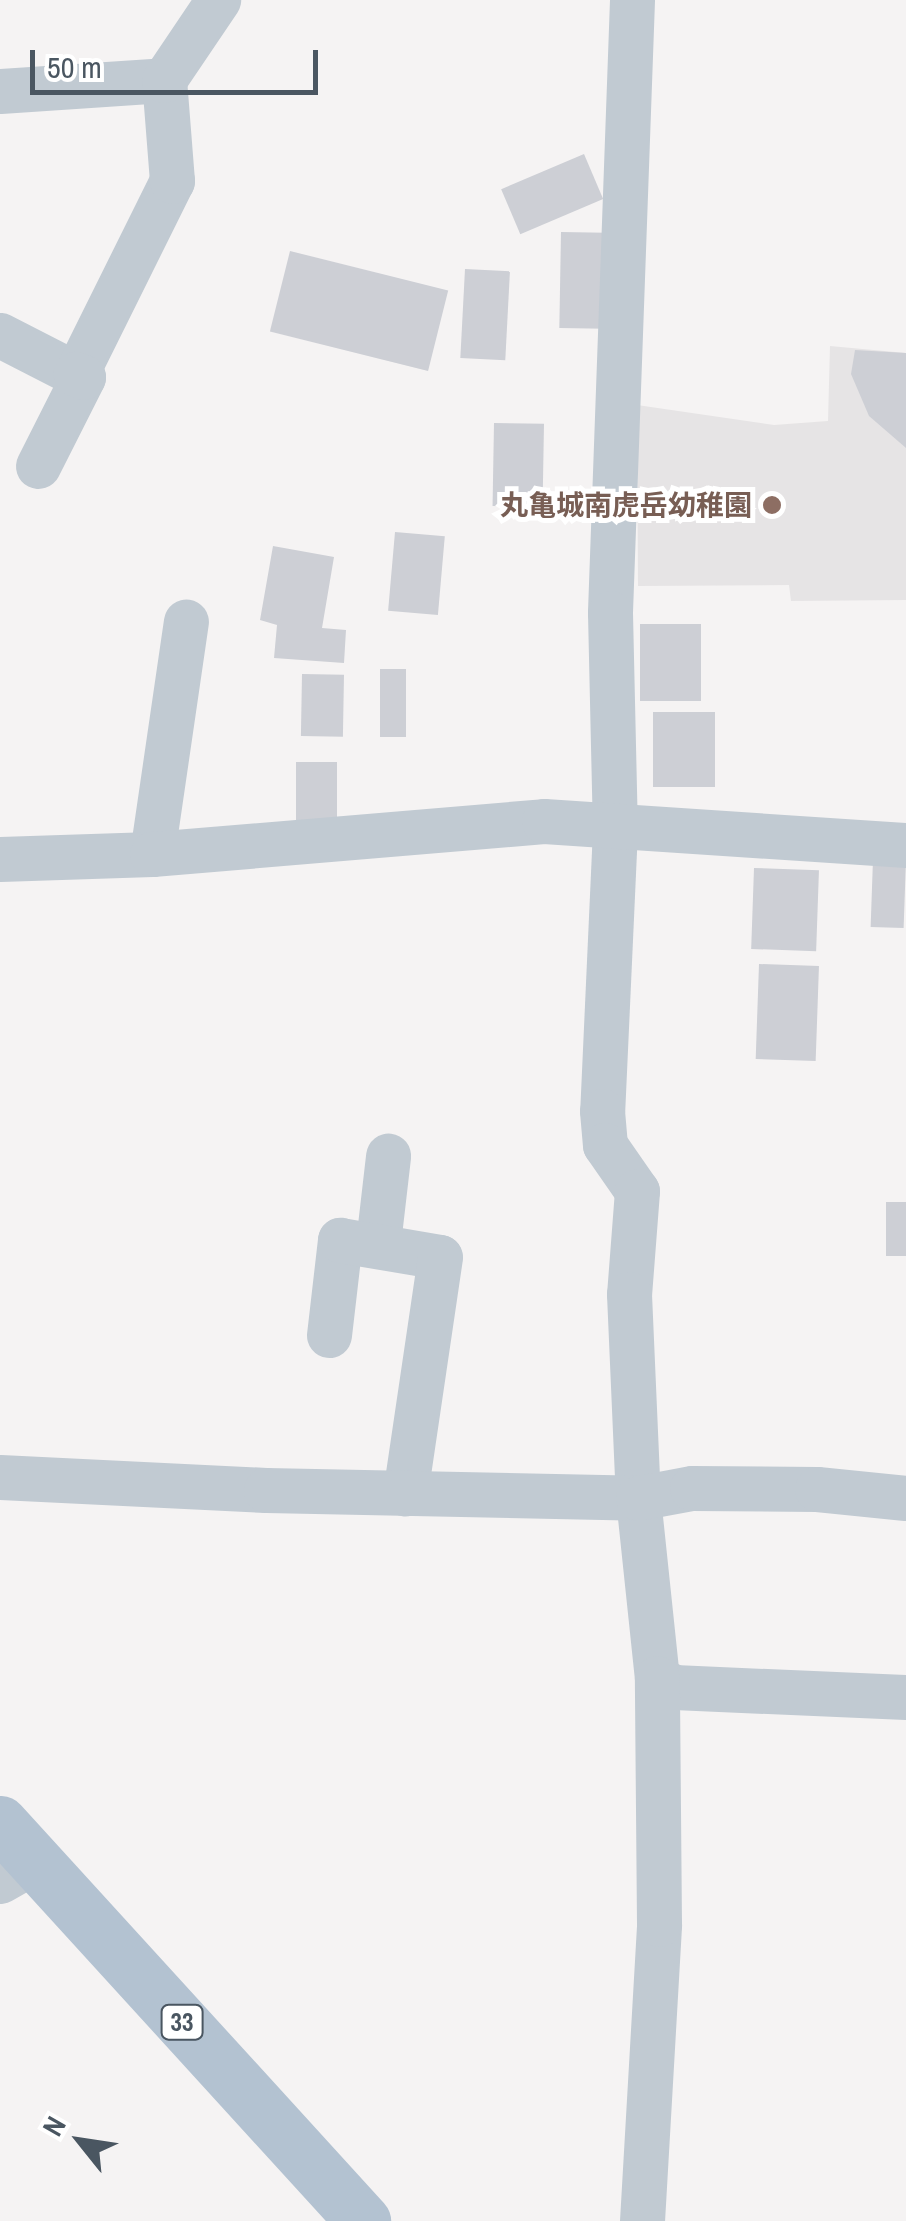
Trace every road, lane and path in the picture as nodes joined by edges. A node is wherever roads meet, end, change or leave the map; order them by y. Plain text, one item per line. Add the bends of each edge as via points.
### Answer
1 (218, 0) edge
2 (632, 0) edge
3 (164, 80) junction
4 (0, 91) edge
5 (0, 334) edge
6 (76, 374) junction
7 (38, 466) dead end
8 (186, 621) dead end
9 (615, 829) junction
10 (906, 845) edge
11 (152, 854) junction
12 (0, 859) edge
13 (388, 1156) dead end
14 (378, 1243) junction
15 (328, 1336) dead end
16 (0, 1477) edge
17 (405, 1493) junction
18 (638, 1498) junction
19 (906, 1498) edge
20 (657, 1678) junction
21 (906, 1696) edge
22 (12, 1855) edge
23 (364, 2221) edge
24 (642, 2221) edge

1 - 3 street
2 - 9 street via 610,613
3 - 4 street
3 - 6 street via 172,181
5 - 6 street
6 - 7 street via 83,378
8 - 11 street
9 - 10 street
9 - 11 street via 544,821
9 - 18 street via 602,1111 606,1145 637,1191 629,1294
11 - 12 street
13 - 14 street
14 - 15 street via 340,1240
14 - 17 street via 440,1257
16 - 17 street
17 - 18 street
18 - 19 street via 692,1488
18 - 20 street
20 - 21 street via 674,1687
20 - 24 street via 659,1924
22 - 23 main road, 33

